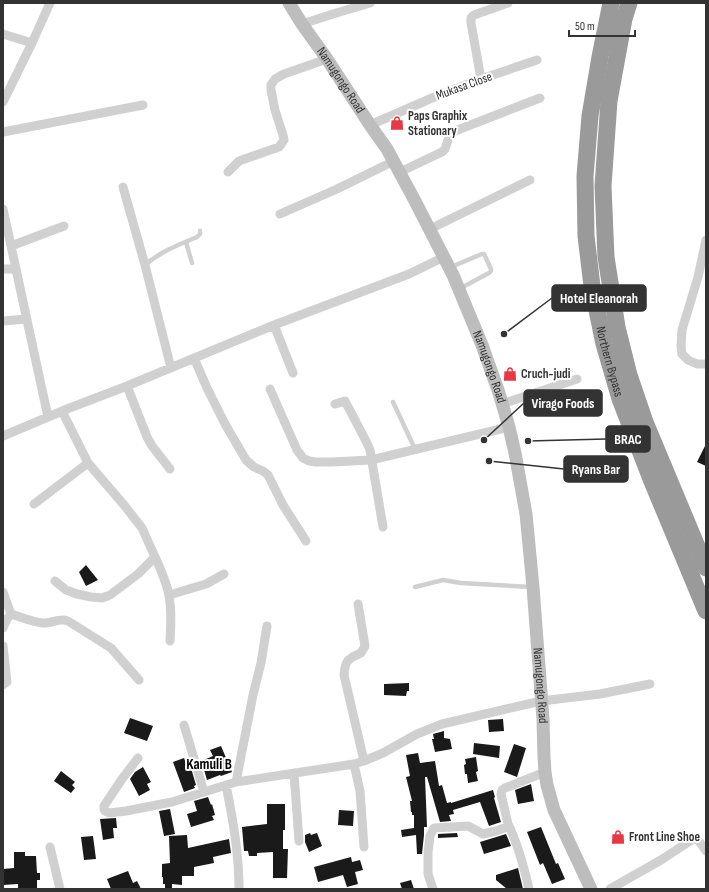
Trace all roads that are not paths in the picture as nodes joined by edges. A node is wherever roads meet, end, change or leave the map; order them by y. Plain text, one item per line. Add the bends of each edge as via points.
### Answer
1 (50, 3) edge
2 (289, 3) edge
3 (370, 3) edge
4 (508, 3) edge
5 (611, 3) edge
6 (628, 3) edge
7 (302, 24) junction
8 (3, 34) edge
9 (32, 43) junction
10 (328, 59) junction
11 (537, 60) dead end
12 (481, 79) junction
13 (6, 88) edge
14 (540, 98) dead end
15 (3, 102) edge
16 (143, 105) dead end
17 (370, 125) junction
18 (3, 132) edge
19 (397, 167) junction
20 (228, 172) dead end
21 (530, 180) dead end
22 (123, 187) dead end
23 (3, 209) edge
24 (280, 214) dead end
25 (64, 226) dead end
26 (430, 229) junction
27 (200, 231) dead end
28 (706, 240) edge
29 (186, 242) junction
30 (11, 246) junction
31 (447, 262) junction
32 (192, 263) dead end
33 (144, 265) junction
34 (3, 269) edge
35 (15, 269) junction
36 (459, 289) junction
37 (26, 319) junction
38 (3, 321) edge
39 (274, 325) junction
40 (194, 358) junction
41 (706, 364) edge
42 (171, 368) junction
43 (293, 373) dead end
44 (577, 380) dead end
45 (127, 386) junction
46 (270, 389) dead end
47 (393, 402) dead end
48 (335, 404) dead end
49 (502, 404) junction
50 (62, 411) junction
51 (48, 417) junction
52 (509, 426) junction
53 (3, 436) edge
54 (415, 449) junction
55 (371, 460) junction
56 (88, 463) junction
57 (170, 469) dead end
58 (34, 504) dead end
59 (383, 527) dead end
60 (306, 541) dead end
61 (155, 557) junction
62 (706, 568) edge
63 (224, 574) dead end
64 (55, 581) dead end
65 (415, 587) dead end
66 (533, 587) junction
67 (3, 592) edge
68 (169, 595) junction
69 (358, 604) dead end
70 (706, 610) edge
71 (11, 614) junction
72 (267, 626) dead end
73 (3, 628) edge
74 (170, 641) dead end
75 (3, 646) edge
76 (139, 680) dead end
77 (650, 684) dead end
78 (3, 685) edge
79 (541, 701) junction
80 (184, 725) dead end
81 (138, 758) dead end
82 (364, 761) junction
83 (354, 764) junction
84 (545, 772) junction
85 (294, 773) junction
86 (236, 782) junction
87 (226, 785) junction
88 (204, 792) junction
89 (508, 824) junction
90 (300, 841) dead end
91 (364, 847) dead end
92 (50, 848) dead end
93 (706, 852) edge
94 (60, 889) edge
95 (239, 889) edge
96 (433, 889) edge
97 (529, 889) edge
98 (591, 889) edge
99 (610, 889) edge

1 - 9 street
2 - 7 main road, Namugongo Road
3 - 7 street
4 - 12 street via 471,18
5 - 70 highway, Northern Bypass via 590,116 585,176 586,236 592,286 604,344 620,398
6 - 62 highway, Northern Bypass via 609,101 603,186 606,257 617,327 629,375 645,422
7 - 10 main road, Namugongo Road
8 - 9 street
9 - 13 street
10 - 17 main road, Namugongo Road
10 - 20 street via 275,79 271,90 284,140 279,147 239,162
11 - 12 street, Mukasa Close
12 - 17 street, Mukasa Close
13 - 15 street
14 - 19 street via 455,132 449,137 442,152
16 - 18 street
17 - 19 main road, Namugongo Road
19 - 24 street
19 - 26 main road, Namugongo Road
21 - 26 street
22 - 33 street
23 - 30 street
25 - 30 street
26 - 31 main road, Namugongo Road
27 - 29 lane via 197,237
28 - 41 street via 682,330 681,346 682,354 688,360
29 - 32 lane
29 - 33 lane via 165,251
30 - 35 street
31 - 36 main road, Namugongo Road
31 - 36 lane via 484,254 491,269 490,273
31 - 39 street
33 - 42 street
34 - 35 street
35 - 37 street
36 - 49 main road, Namugongo Road
37 - 38 street
37 - 51 street
39 - 40 street
39 - 43 street
40 - 42 street
40 - 60 street via 225,424 246,460 268,475
42 - 45 street
44 - 49 street
45 - 50 street
45 - 57 street via 147,437
46 - 55 street via 303,458 316,462
47 - 54 lane
48 - 55 street via 345,401 370,450
49 - 52 main road, Namugongo Road
50 - 51 street
50 - 56 street
51 - 53 street
52 - 54 street
52 - 66 main road, Namugongo Road via 526,514
54 - 55 street
55 - 59 street
56 - 58 street
56 - 61 street via 142,528
61 - 64 street via 138,574 102,598 77,594 66,590
61 - 68 street
63 - 68 street via 206,584
65 - 66 lane via 443,580
66 - 79 main road, Namugongo Road
67 - 71 street
68 - 74 street
69 - 82 street via 365,646 361,653 347,661 344,675
71 - 73 street
71 - 76 street via 45,623 64,619 68,621 111,648
72 - 86 street
75 - 78 street via 7,682
77 - 79 street via 600,694
79 - 82 street via 442,724
79 - 84 main road, Namugongo Road
80 - 88 street
81 - 88 street via 104,806 106,812 120,812 172,802
82 - 83 street
83 - 85 street
83 - 91 street via 360,791
84 - 89 street via 502,790
84 - 98 main road, Namugongo Road via 554,810
85 - 86 street
85 - 90 street
86 - 87 street
87 - 88 street
87 - 95 street via 234,831
89 - 96 street via 507,827 483,834 468,826 434,828 430,836 428,853 428,874
89 - 97 street via 518,846
92 - 94 street
93 - 99 street via 696,837

